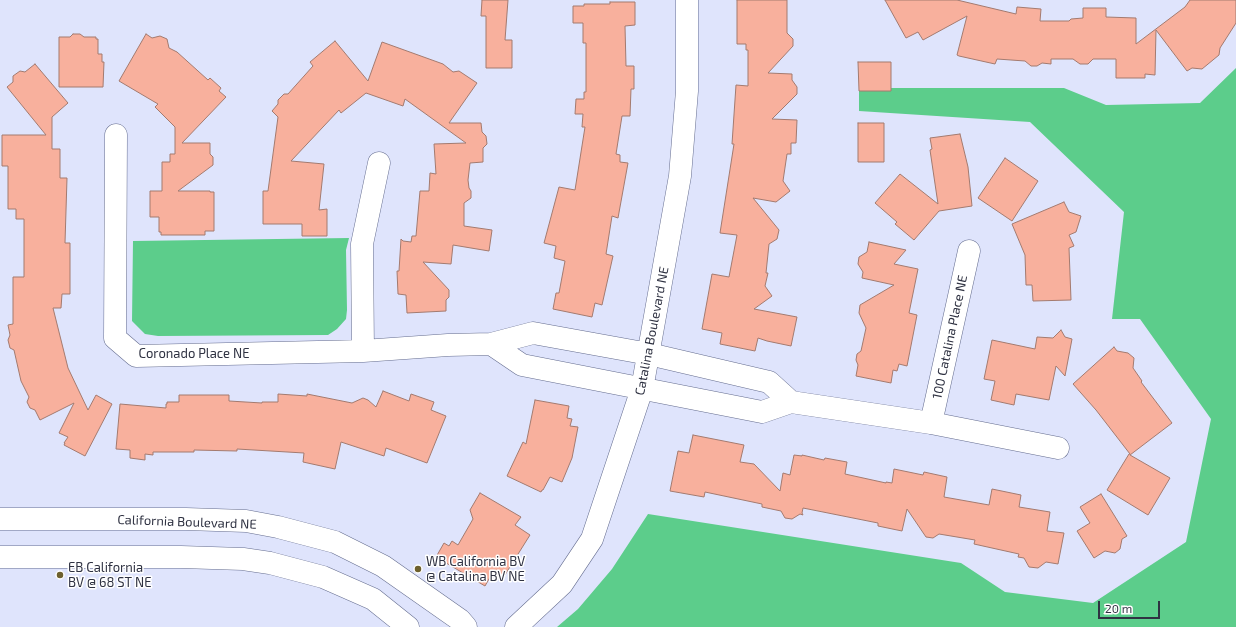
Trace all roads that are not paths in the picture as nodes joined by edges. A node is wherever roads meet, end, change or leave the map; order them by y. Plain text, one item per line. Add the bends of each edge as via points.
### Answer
1 (687, 0) edge
2 (116, 135) dead end
3 (379, 163) dead end
4 (969, 251) dead end
5 (491, 344) junction
6 (363, 351) junction
7 (649, 354) junction
8 (642, 389) junction
9 (791, 402) junction
10 (931, 423) junction
11 (1058, 448) dead end
12 (0, 519) edge
13 (0, 557) edge
14 (408, 627) edge
15 (466, 627) edge
16 (516, 627) edge

1 - 7 street, Catalina Boulevard NE via 687,91 680,176
2 - 6 street, Coronado Place NE via 115,338 136,356
3 - 6 street via 362,244
4 - 10 street, 100 Catalina Place NE
5 - 6 street, Coronado Place NE
5 - 7 street, Coronado Place NE via 533,333
5 - 8 street via 522,365
7 - 8 street, Catalina Boulevard NE
7 - 9 street via 768,382
8 - 9 street via 762,412
8 - 16 street, Catalina Boulevard NE via 592,539 562,584
9 - 10 street
10 - 11 street
12 - 15 street, California Boulevard NE via 246,521 278,527 335,542 383,566 460,620
13 - 14 street via 181,556 270,563 323,577 373,599

